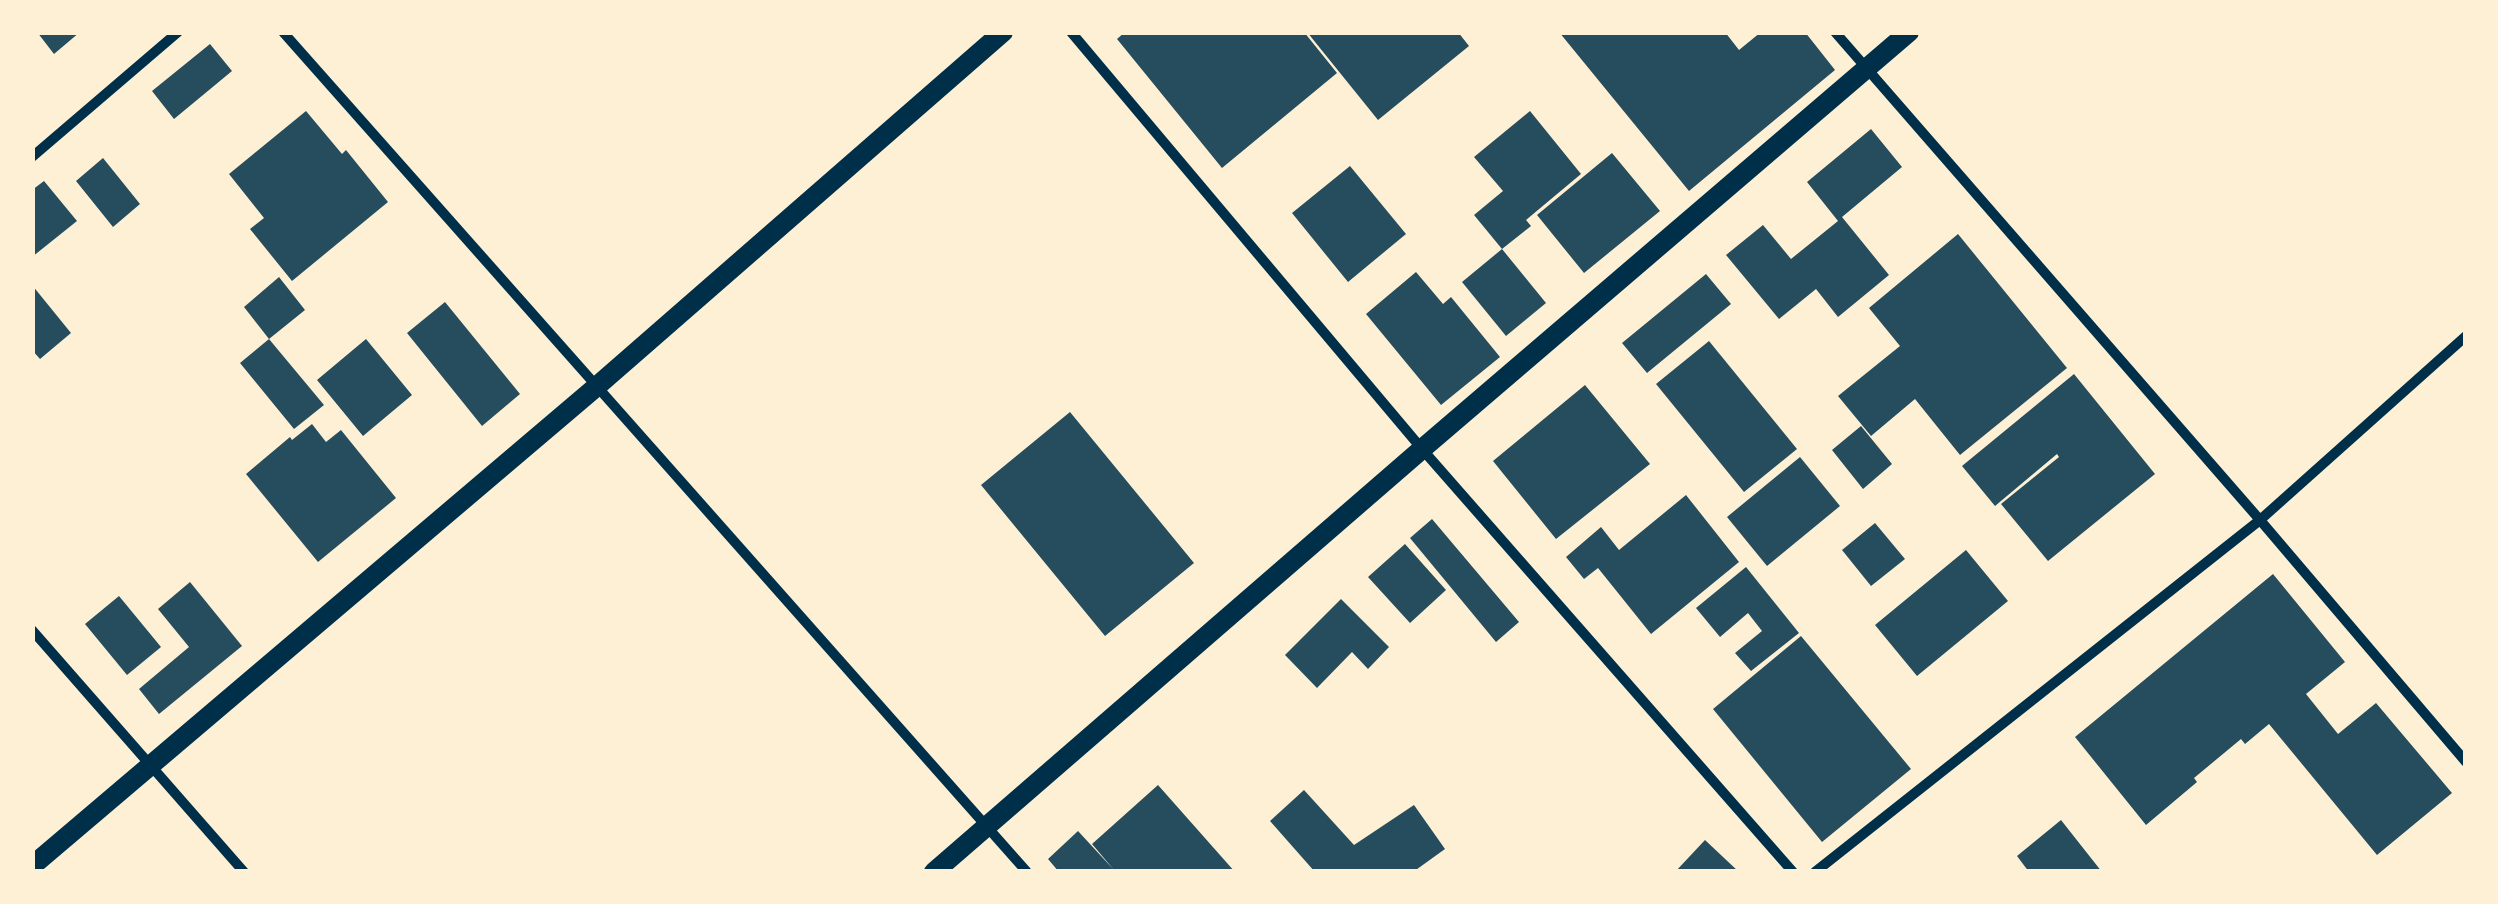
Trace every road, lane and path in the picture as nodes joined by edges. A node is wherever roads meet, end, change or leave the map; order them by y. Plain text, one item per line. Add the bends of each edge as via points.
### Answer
1 (178, 32) edge
2 (283, 32) edge
3 (1003, 32) edge
4 (1070, 32) edge
5 (1835, 32) edge
6 (1909, 32) edge
7 (1866, 69) junction
8 (32, 158) edge
9 (2466, 336) edge
10 (596, 387) junction
11 (1422, 448) junction
12 (2260, 520) junction
13 (32, 630) edge
14 (2466, 762) edge
15 (150, 766) junction
16 (987, 826) junction
17 (32, 866) edge
18 (244, 872) edge
19 (934, 872) edge
20 (1027, 872) edge
21 (1793, 872) edge
22 (1816, 872) edge

1 - 8 street
2 - 10 street
3 - 10 main road
4 - 11 street
5 - 7 street
6 - 7 main road
7 - 11 main road
7 - 12 street
9 - 12 street
10 - 15 main road
10 - 16 street
11 - 16 main road
11 - 21 street
12 - 14 street
12 - 22 street
13 - 15 street
15 - 17 main road
15 - 18 street
16 - 19 main road
16 - 20 street

